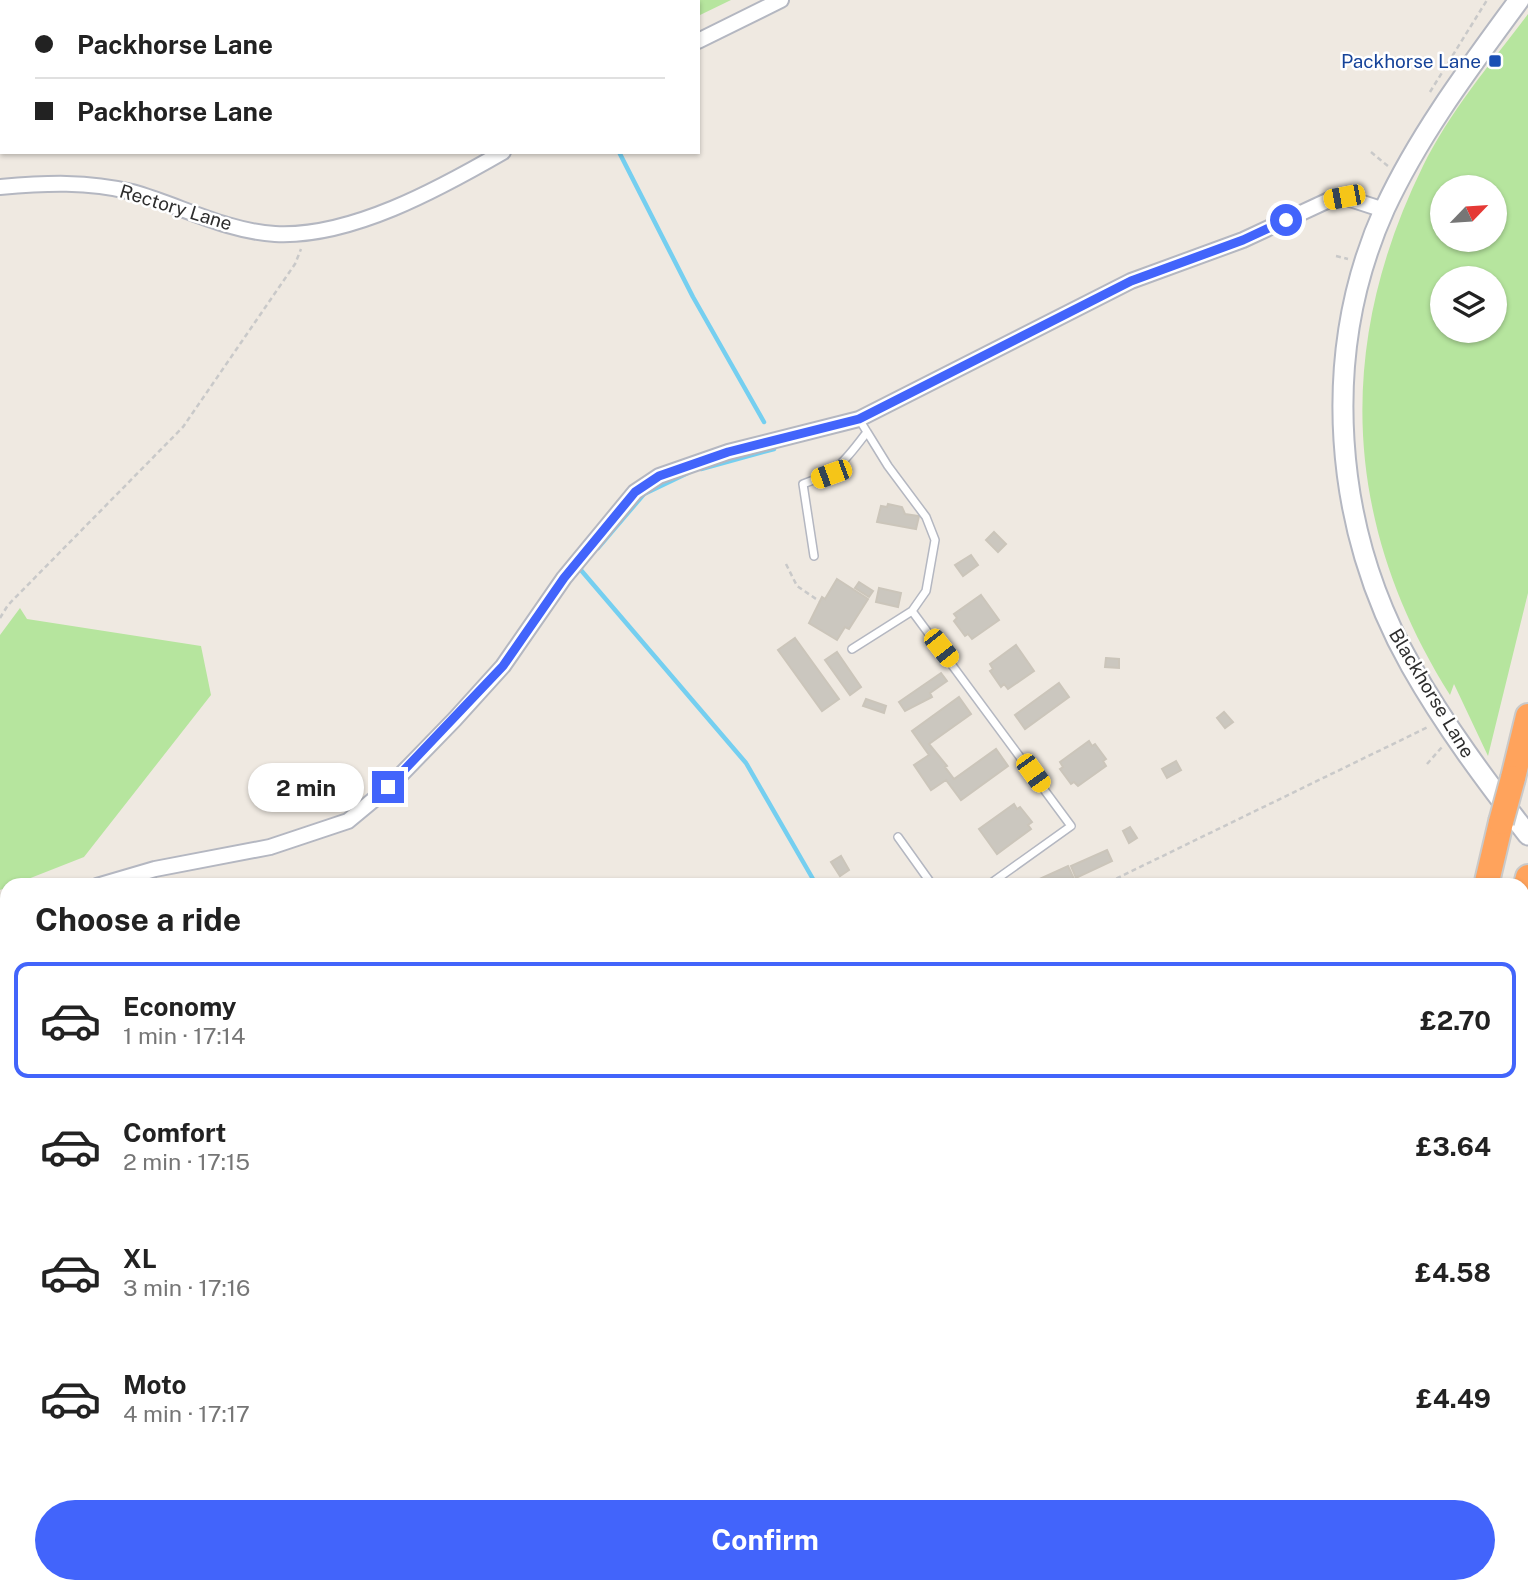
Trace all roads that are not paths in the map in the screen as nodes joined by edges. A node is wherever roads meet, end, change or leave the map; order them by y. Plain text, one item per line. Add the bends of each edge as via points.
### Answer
1 (780, 0) edge
2 (1519, 0) edge
3 (700, 40) edge
4 (499, 154) edge
5 (0, 187) edge
6 (1384, 210) junction
7 (859, 419) junction
8 (867, 432) junction
9 (814, 556) dead end
10 (912, 611) junction
11 (852, 649) dead end
12 (1528, 716) edge
13 (1528, 835) edge
14 (898, 836) dead end
15 (124, 878) edge
16 (927, 878) edge
17 (998, 878) edge
18 (1488, 878) edge

1 - 3 street
2 - 6 main road, Blackhorse Lane via 1455,88
4 - 5 street, Rectory Lane via 362,220 306,233 273,234 234,225 96,184
6 - 7 street via 1344,197 1329,200 1243,240 1131,281
6 - 13 main road, Blackhorse Lane via 1362,273 1345,363 1350,497 1370,575 1410,664 1443,720
7 - 8 lane
7 - 15 street via 728,452 659,476 635,492 564,578 503,666 388,787 348,821 270,847
8 - 9 lane via 831,474 803,484
8 - 10 lane via 926,517 935,540 926,591
10 - 11 lane
10 - 17 lane via 1071,826
12 - 18 highway, bridge
14 - 16 lane

